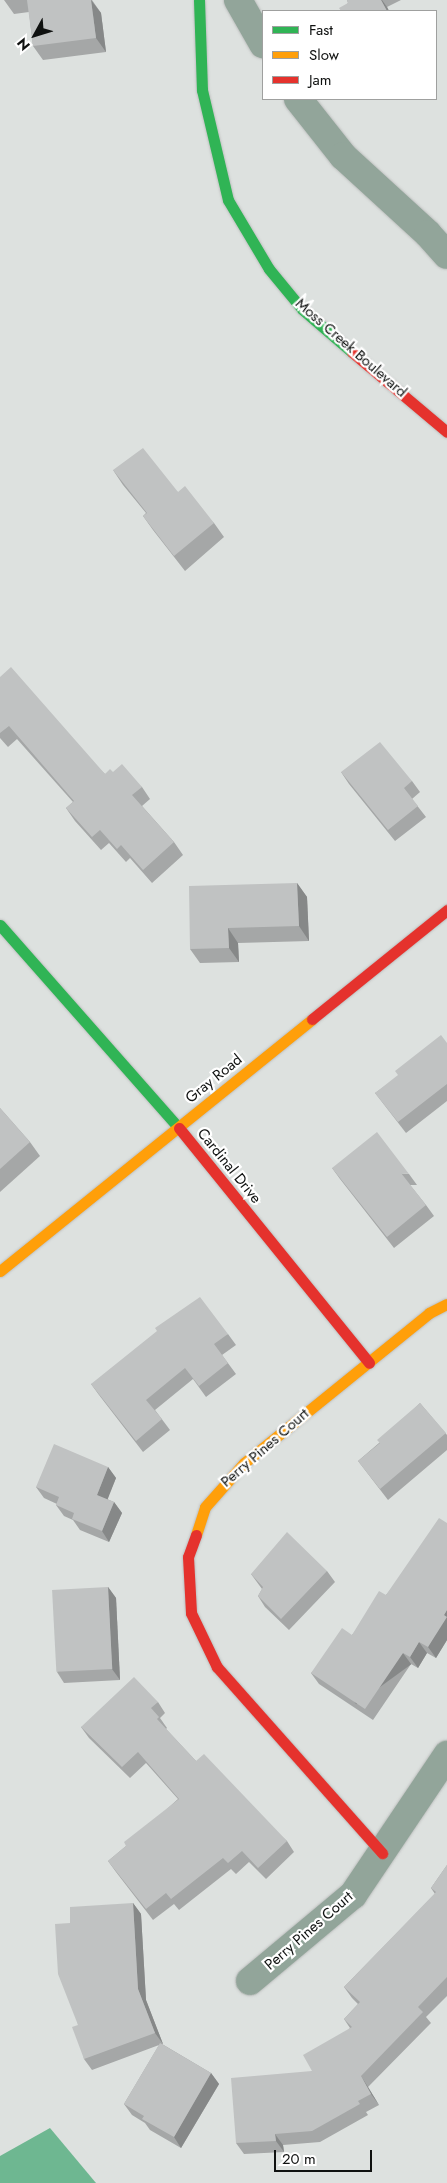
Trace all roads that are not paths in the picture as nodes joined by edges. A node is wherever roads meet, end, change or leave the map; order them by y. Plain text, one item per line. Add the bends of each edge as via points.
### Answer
1 (199, 0) edge
2 (238, 0) edge
3 (262, 42) edge
4 (299, 100) edge
5 (447, 255) edge
6 (447, 432) edge
7 (447, 910) edge
8 (0, 925) edge
9 (178, 1127) junction
10 (0, 1271) edge
11 (447, 1304) edge
12 (369, 1362) junction
13 (447, 1755) edge
14 (382, 1853) junction
15 (250, 1981) dead end

1 - 6 street, Moss Creek Boulevard via 202,90 228,200 269,269 302,309
2 - 3 street
4 - 5 street via 343,156
7 - 9 street, Gray Road
8 - 9 street, Cardinal Drive
9 - 10 street, Gray Road
9 - 12 street, Cardinal Drive
11 - 12 street, Perry Pines Court via 430,1313
12 - 14 street, Perry Pines Court via 220,1486 205,1507 195,1531 188,1557 187,1585 191,1613 217,1667
13 - 14 street, Perry Pines Court
14 - 15 street, Perry Pines Court via 338,1910

